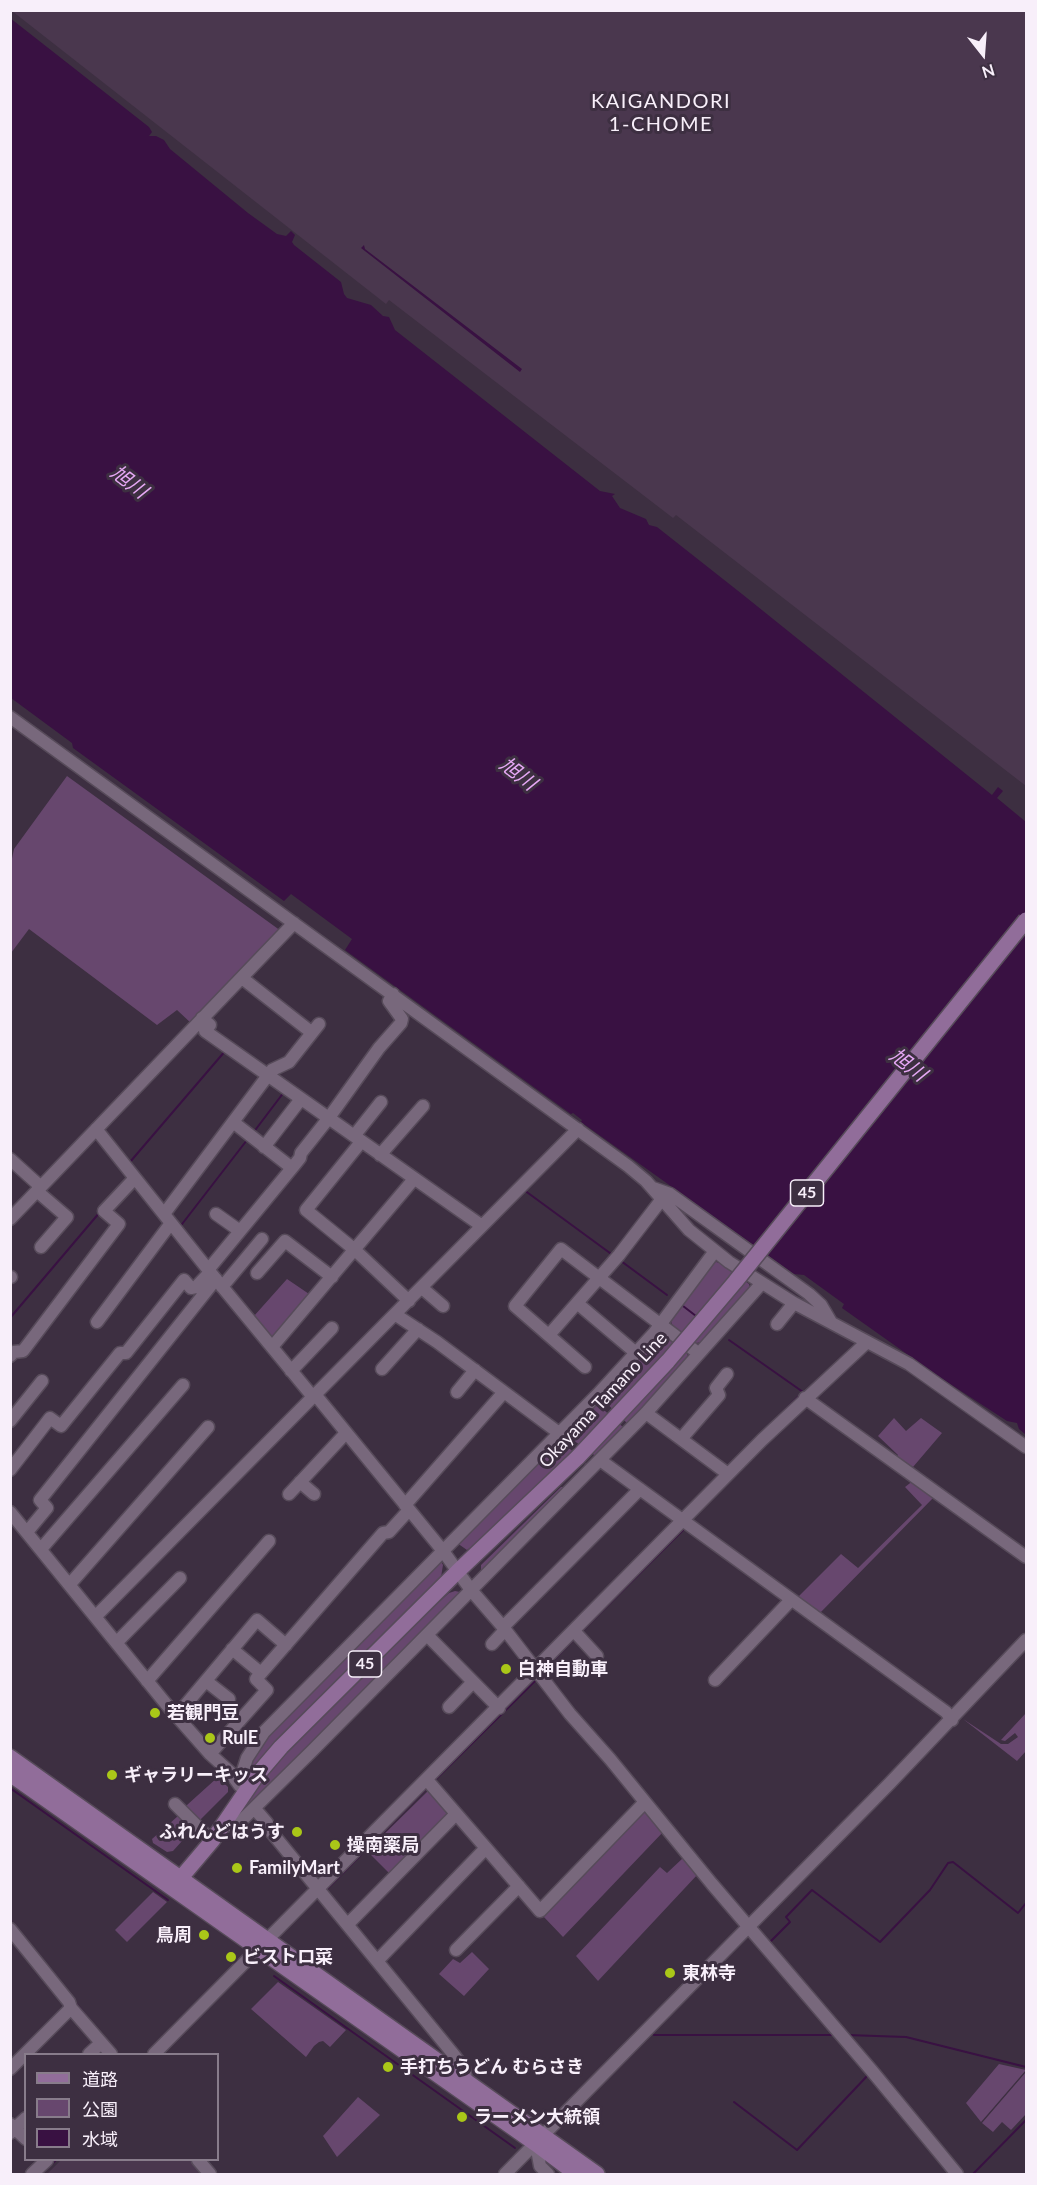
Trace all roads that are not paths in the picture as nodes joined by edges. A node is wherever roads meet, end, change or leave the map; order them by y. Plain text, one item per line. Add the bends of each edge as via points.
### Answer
1 (10, 717) edge
2 (1026, 920) edge
3 (294, 923) junction
4 (242, 978) junction
5 (393, 994) junction
6 (206, 1025) junction
7 (270, 1073) junction
8 (301, 1099) junction
9 (381, 1102) dead end
10 (423, 1106) dead end
11 (330, 1116) junction
12 (233, 1122) junction
13 (578, 1129) junction
14 (99, 1132) junction
15 (358, 1135) junction
16 (264, 1147) junction
17 (383, 1152) junction
18 (10, 1159) edge
19 (292, 1168) junction
20 (135, 1178) junction
21 (414, 1179) junction
22 (42, 1186) junction
23 (652, 1188) junction
24 (662, 1199) junction
25 (216, 1214) dead end
26 (168, 1218) junction
27 (10, 1219) edge
28 (480, 1225) junction
29 (240, 1231) junction
30 (262, 1239) dead end
31 (41, 1247) dead end
32 (355, 1250) junction
33 (715, 1251) junction
34 (256, 1273) dead end
35 (216, 1277) junction
36 (332, 1277) junction
37 (599, 1278) junction
38 (762, 1283) junction
39 (422, 1288) junction
40 (407, 1299) junction
41 (794, 1303) junction
42 (577, 1304) junction
43 (443, 1306) dead end
44 (396, 1315) junction
45 (97, 1322) dead end
46 (661, 1323) junction
47 (831, 1323) junction
48 (777, 1324) dead end
49 (332, 1328) dead end
50 (418, 1329) junction
51 (549, 1335) junction
52 (867, 1342) junction
53 (274, 1346) junction
54 (636, 1353) junction
55 (698, 1353) junction
56 (10, 1356) edge
57 (585, 1367) dead end
58 (293, 1369) junction
59 (382, 1370) dead end
60 (475, 1370) junction
61 (727, 1374) dead end
62 (42, 1381) dead end
63 (183, 1385) dead end
64 (457, 1392) dead end
65 (504, 1392) junction
66 (313, 1397) junction
67 (807, 1397) junction
68 (646, 1413) junction
69 (10, 1421) edge
70 (208, 1427) dead end
71 (346, 1433) junction
72 (559, 1433) junction
73 (681, 1439) junction
74 (1026, 1447) edge
75 (600, 1460) junction
76 (10, 1470) edge
77 (725, 1472) junction
78 (300, 1482) junction
79 (640, 1489) junction
80 (289, 1494) dead end
81 (314, 1494) dead end
82 (407, 1507) junction
83 (10, 1512) edge
84 (683, 1521) junction
85 (27, 1532) junction
86 (269, 1541) dead end
87 (41, 1549) junction
88 (444, 1551) junction
89 (1026, 1557) edge
90 (457, 1572) junction
91 (180, 1578) dead end
92 (70, 1584) junction
93 (471, 1590) junction
94 (791, 1600) junction
95 (96, 1616) junction
96 (504, 1629) junction
97 (577, 1634) junction
98 (427, 1635) junction
99 (119, 1640) junction
100 (1026, 1640) edge
101 (286, 1644) junction
102 (492, 1644) dead end
103 (232, 1649) junction
104 (597, 1656) dead end
105 (261, 1673) junction
106 (538, 1674) junction
107 (150, 1677) junction
108 (206, 1680) junction
109 (714, 1680) dead end
110 (473, 1682) junction
111 (229, 1699) dead end
112 (496, 1705) junction
113 (449, 1707) dead end
114 (177, 1715) junction
115 (950, 1718) junction
116 (210, 1754) junction
117 (10, 1757) edge
118 (244, 1764) junction
119 (225, 1768) junction
120 (10, 1774) edge
121 (429, 1783) junction
122 (241, 1788) junction
123 (645, 1802) junction
124 (175, 1804) dead end
125 (255, 1809) junction
126 (456, 1814) junction
127 (223, 1825) junction
128 (212, 1841) junction
129 (486, 1848) junction
130 (176, 1884) junction
131 (519, 1886) junction
132 (321, 1887) junction
133 (349, 1922) junction
134 (747, 1924) junction
135 (10, 1929) edge
136 (264, 1945) junction
137 (456, 1950) dead end
138 (379, 1959) junction
139 (71, 2008) junction
140 (101, 2043) junction
141 (26, 2053) edge
142 (91, 2053) edge
143 (109, 2053) edge
144 (156, 2053) edge
145 (24, 2055) edge
146 (10, 2069) edge
147 (466, 2082) junction
148 (12, 2128) edge
149 (24, 2137) edge
150 (540, 2140) junction
151 (45, 2161) edge
152 (199, 2161) edge
153 (32, 2175) edge
154 (210, 2175) edge
155 (505, 2175) edge
156 (548, 2175) edge
157 (576, 2175) edge
158 (597, 2175) edge
159 (957, 2175) edge

1 - 3 street
2 - 90 main road, Okayama Tamano Line / 45, bridge via 669,1361 578,1457
3 - 4 street
3 - 5 street
4 - 6 street
4 - 7 street via 315,1028 289,1062
5 - 11 street via 389,1001 401,1023
5 - 13 street
6 - 7 street
6 - 14 street
7 - 8 street
7 - 12 street
8 - 11 street
8 - 16 street
9 - 15 street
10 - 17 street
11 - 15 street
11 - 19 street
12 - 16 street
12 - 26 street
13 - 23 street
13 - 28 street
14 - 20 street
14 - 22 street
15 - 17 street
15 - 32 street via 306,1210
16 - 19 street
17 - 21 street
18 - 22 street
19 - 29 street
20 - 26 street
20 - 56 street via 104,1211 119,1224 22,1351
21 - 28 street
21 - 32 street
22 - 27 street
22 - 31 street via 67,1217
23 - 24 street
23 - 47 street via 670,1194 809,1294
24 - 33 street via 689,1230
24 - 37 street
25 - 29 street
26 - 35 street
26 - 45 street
28 - 39 street
29 - 35 street
30 - 35 street
32 - 36 street
32 - 40 street
33 - 38 street
33 - 46 street
34 - 36 street via 285,1241
35 - 53 street
35 - 76 street via 196,1287 184,1280 61,1426 50,1418
35 - 85 street via 40,1500 47,1508
36 - 53 street
37 - 42 street
37 - 46 street
37 - 51 street via 561,1249 515,1306
38 - 41 street
38 - 55 street
39 - 40 street
39 - 43 street
40 - 44 street
41 - 47 street
41 - 48 street
42 - 51 street
42 - 54 street
44 - 50 street
44 - 66 street
46 - 54 street
46 - 55 street
47 - 52 street
49 - 58 street
50 - 59 street
50 - 60 street
51 - 57 street
52 - 67 street
52 - 74 street via 909,1364
53 - 58 street
54 - 72 street
55 - 68 street
58 - 66 street
60 - 64 street
60 - 65 street
61 - 73 street via 716,1388 719,1395
62 - 69 street
63 - 87 street
65 - 72 street
65 - 82 street
66 - 71 street via 318,1398
66 - 95 street
67 - 77 street
67 - 89 street
68 - 73 street
68 - 75 street
70 - 92 street
71 - 78 street
71 - 82 street
72 - 88 street
73 - 77 street
75 - 79 street
75 - 93 street
77 - 84 street
78 - 80 street
78 - 81 street
79 - 84 street
79 - 96 street
82 - 88 street
82 - 101 street via 389,1532 383,1533
83 - 85 street
84 - 94 street
84 - 97 street
85 - 87 street
86 - 107 street
87 - 92 street
88 - 90 street
88 - 118 street via 264,1732
90 - 93 street
90 - 122 main road, Okayama Tamano Line / 45
91 - 99 street
92 - 95 street
93 - 96 street
93 - 98 street
94 - 109 street
94 - 115 street
95 - 99 street
96 - 102 street
96 - 106 street
97 - 104 street
97 - 106 street
98 - 110 street
98 - 125 street
99 - 107 street
100 - 115 street
101 - 103 street via 256,1620
101 - 105 street
103 - 105 street
103 - 108 street
105 - 116 street via 256,1679 267,1690
106 - 112 street
106 - 123 street
107 - 114 street
108 - 111 street
108 - 114 street
110 - 112 street
110 - 113 street
112 - 121 street
114 - 116 street
115 - 134 street
116 - 119 street
117 - 130 main road
118 - 119 street
118 - 122 street
119 - 122 street
120 - 130 main road
121 - 126 street
121 - 132 street
122 - 127 main road, Okayama Tamano Line / 45
123 - 131 street via 540,1911
123 - 134 street
124 - 128 street
125 - 127 street via 238,1823
125 - 132 street
126 - 129 street
126 - 133 street
127 - 128 main road, Okayama Tamano Line / 45
128 - 130 main road, Okayama Tamano Line / 45
129 - 131 street
129 - 138 street
130 - 136 main road
131 - 137 street
132 - 133 street
132 - 136 street
133 - 138 street
134 - 150 street
134 - 159 street
135 - 139 street
136 - 144 street
136 - 147 main road
136 - 150 main road
138 - 147 street via 465,2070
139 - 140 street
139 - 141 street
140 - 142 street
140 - 143 street
145 - 146 street
147 - 150 main road
148 - 149 street
150 - 155 street
150 - 156 street via 540,2166
150 - 157 main road
150 - 158 main road
151 - 153 street
152 - 154 street

